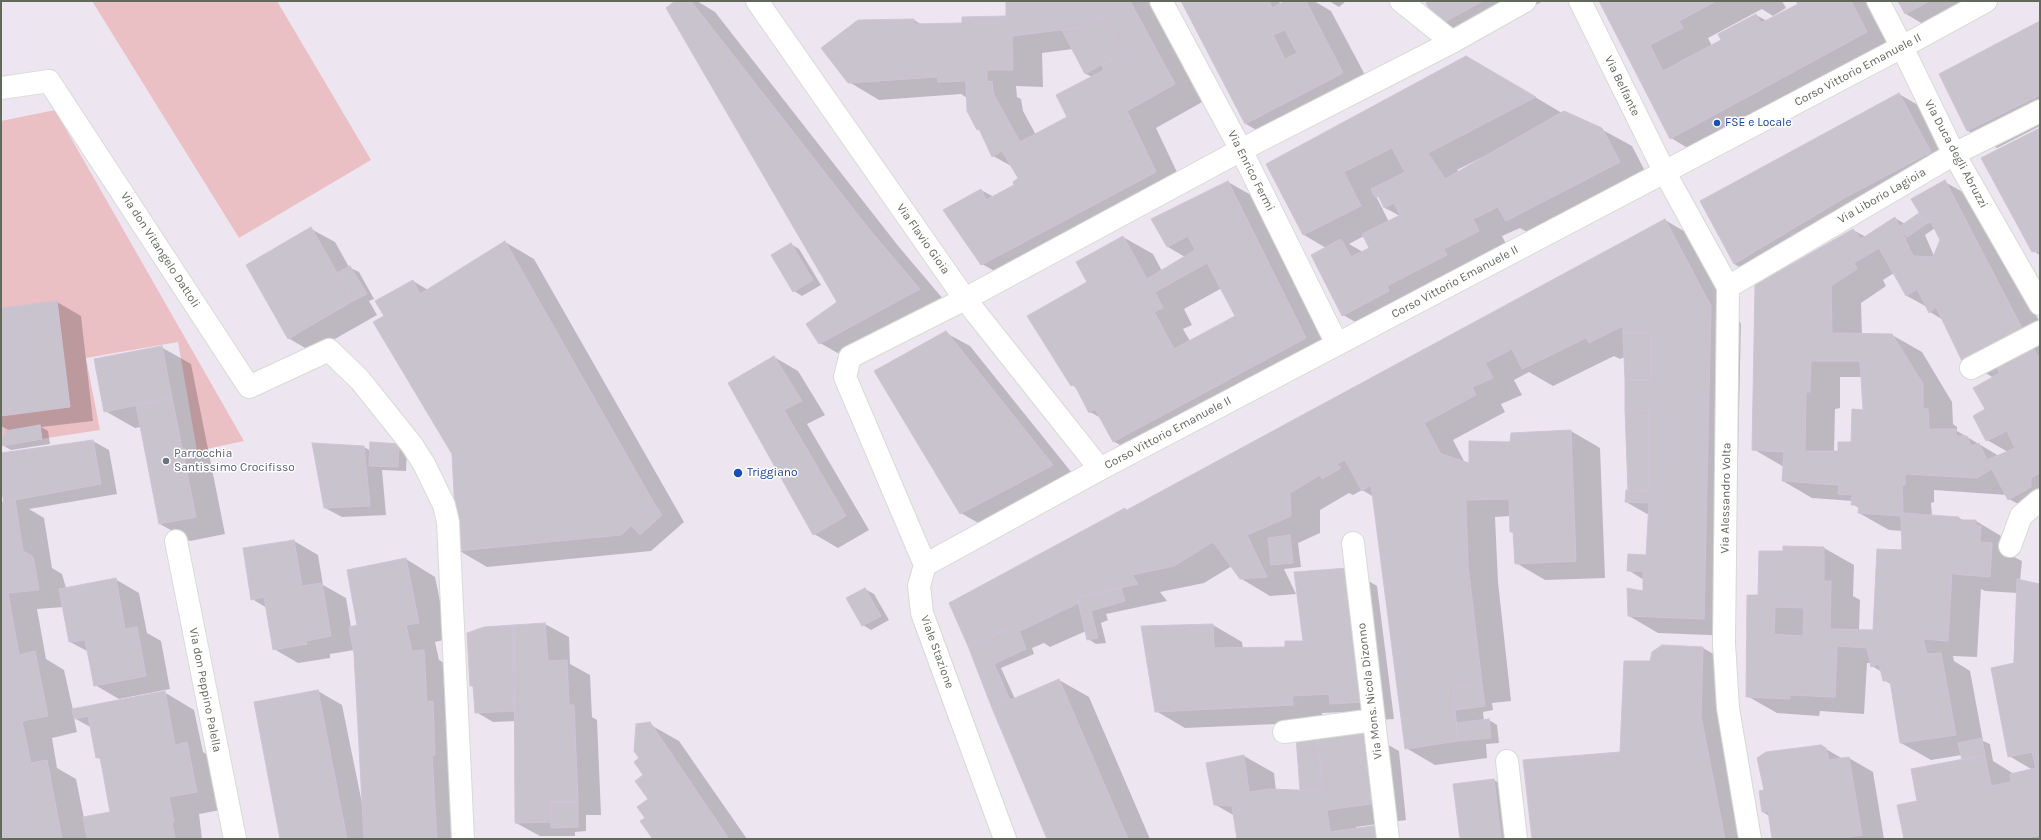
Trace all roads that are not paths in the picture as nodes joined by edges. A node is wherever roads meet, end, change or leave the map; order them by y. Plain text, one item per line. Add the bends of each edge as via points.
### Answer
1 (757, 1) edge
2 (1161, 1) edge
3 (1401, 1) edge
4 (1525, 1) edge
5 (1580, 1) edge
6 (1878, 1) edge
7 (1986, 1) edge
8 (1452, 42) junction
9 (1902, 47) junction
10 (1, 88) edge
11 (2040, 111) edge
12 (1241, 150) junction
13 (1954, 154) junction
14 (1664, 171) junction
15 (1728, 287) junction
16 (965, 299) junction
17 (2040, 303) edge
18 (2040, 332) edge
19 (1337, 344) junction
20 (1971, 368) dead end
21 (1100, 469) junction
22 (2040, 500) edge
23 (176, 541) dead end
24 (1353, 542) dead end
25 (2010, 546) dead end
26 (925, 565) junction
27 (1374, 720) junction
28 (1284, 732) dead end
29 (1507, 761) dead end
30 (235, 839) edge
31 (463, 839) edge
32 (1005, 839) edge
33 (1388, 839) edge
34 (1516, 839) edge
35 (1750, 839) edge

1 - 16 street, Via Flavio Gioia
2 - 12 street, Via Enrico Fermi
3 - 8 street
4 - 8 street
5 - 14 street, Via Belfante
6 - 9 street, Via Duca degli Abruzzi
7 - 9 street, Corso Vittorio Emanuele II
8 - 12 street
9 - 13 street, Via Duca degli Abruzzi
9 - 14 street, Corso Vittorio Emanuele II
10 - 31 street, Via don Vitangelo Dattoli via 49,81 249,387 329,350 360,380 412,445 437,489 448,522
11 - 13 street, Via Liborio Lagioia
12 - 16 street
12 - 19 street, Via Enrico Fermi
13 - 15 street, Via Liborio Lagioia
13 - 17 street, Via Duca degli Abruzzi
14 - 15 street, Via Alessandro Volta
14 - 19 street, Corso Vittorio Emanuele II
15 - 35 street, Via Alessandro Volta via 1724,643 1728,708
16 - 21 street, Via Flavio Gioia
16 - 26 street via 850,357 844,377
18 - 20 street
19 - 21 street, Corso Vittorio Emanuele II
21 - 26 street, Corso Vittorio Emanuele II
22 - 25 street via 2021,516
23 - 30 street, Via don Peppino Palella
24 - 27 street, Via Mons. Nicola Dizonno
26 - 32 street, Viale Stazione via 919,586 922,613
27 - 28 street
27 - 33 street, Via Mons. Nicola Dizonno
29 - 34 street

